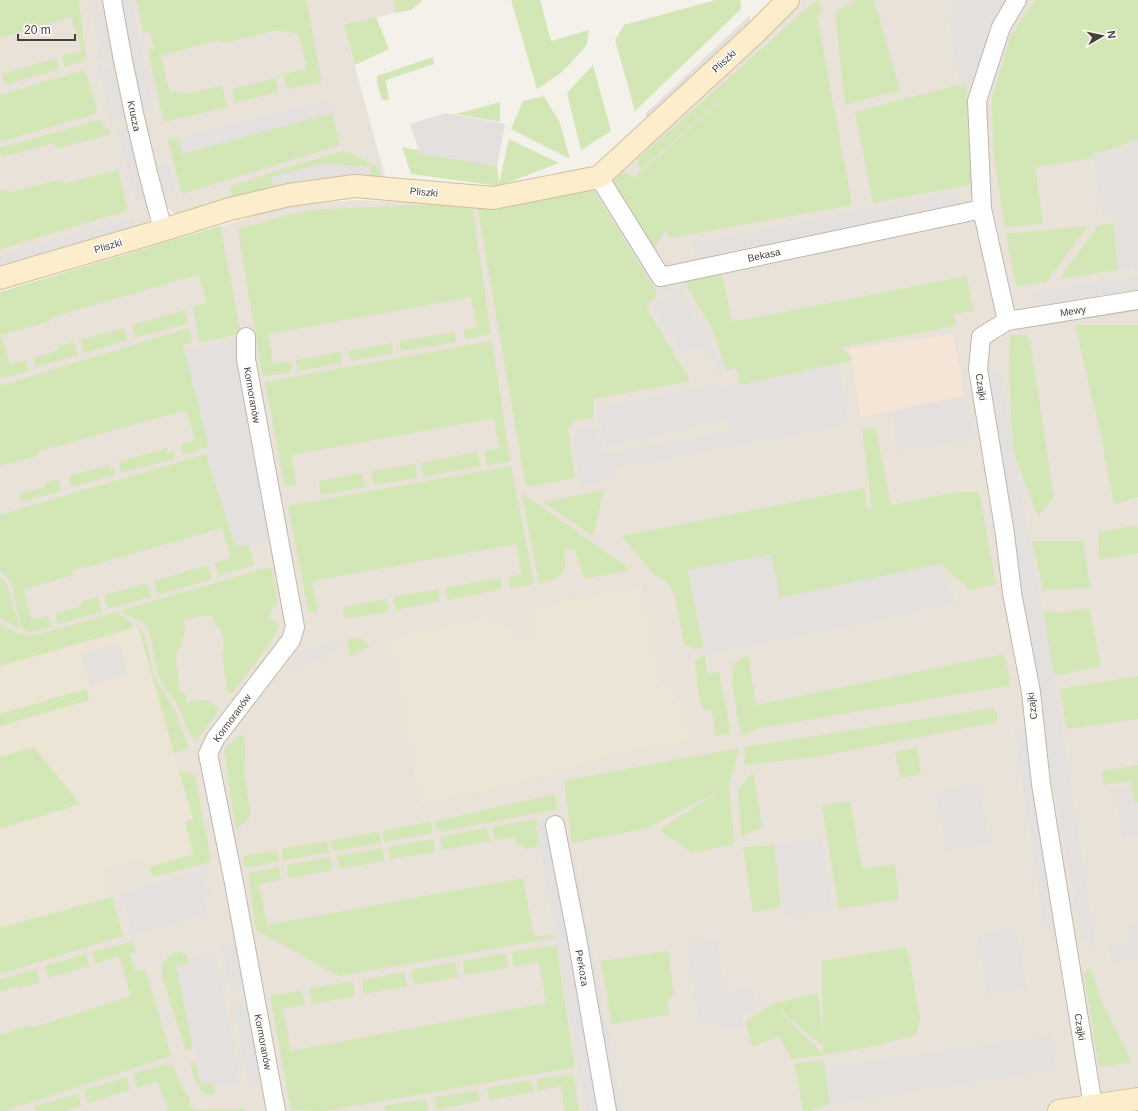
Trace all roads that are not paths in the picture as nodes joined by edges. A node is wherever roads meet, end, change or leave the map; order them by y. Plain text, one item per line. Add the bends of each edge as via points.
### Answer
1 (112, 0) edge
2 (788, 0) edge
3 (1017, 0) edge
4 (599, 177) junction
5 (982, 209) junction
6 (163, 230) junction
7 (0, 278) edge
8 (1138, 300) edge
9 (1007, 321) junction
10 (246, 337) dead end
11 (555, 825) dead end
12 (1138, 1099) edge
13 (1093, 1106) junction
14 (276, 1111) edge
15 (607, 1111) edge
16 (1059, 1111) edge

1 - 6 street, Krucza via 140,142
2 - 4 street, Pliszki
3 - 5 street via 1001,27 977,101
4 - 5 street, Bekasa via 661,277
4 - 6 street, Pliszki via 493,198 355,186 289,195 230,209
5 - 9 street
6 - 7 street, Pliszki
8 - 9 street, Mewy
9 - 13 street, Czajki via 982,337 978,369 1012,593 1031,692 1041,784
10 - 14 street, Kormoranów via 246,359 295,627 291,640 215,739 208,754
11 - 15 street, Perkoza
12 - 13 street
13 - 16 street

